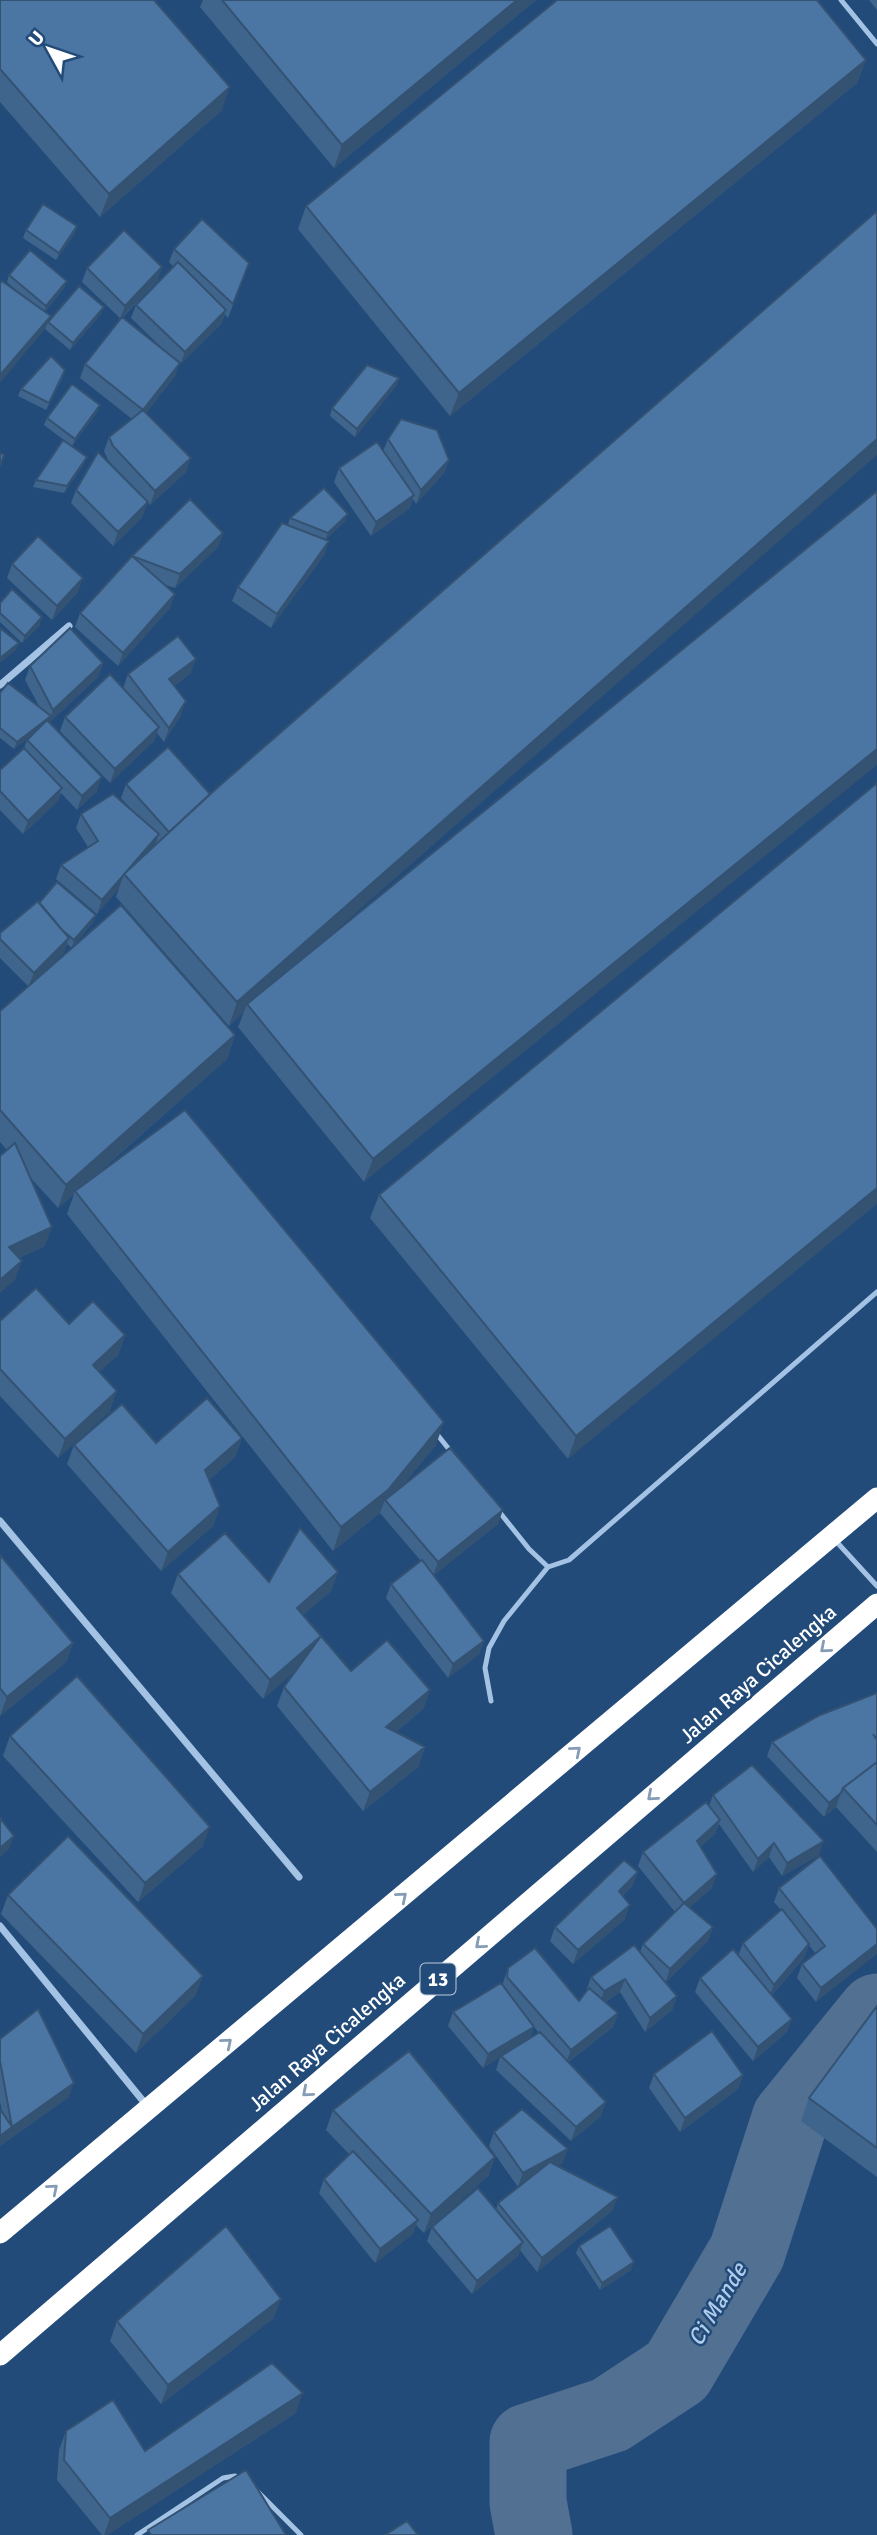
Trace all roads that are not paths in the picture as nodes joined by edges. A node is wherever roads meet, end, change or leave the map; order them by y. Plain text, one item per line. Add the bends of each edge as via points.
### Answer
1 (841, 0) edge
2 (877, 44) edge
3 (69, 626) edge
4 (0, 685) edge
5 (877, 1293) edge
6 (426, 1421) edge
7 (461, 1464) edge
8 (877, 1498) edge
9 (495, 1507) edge
10 (0, 1521) edge
11 (832, 1536) junction
12 (548, 1567) junction
13 (877, 1586) edge
14 (877, 1604) edge
15 (491, 1701) dead end
16 (299, 1877) dead end
17 (0, 1926) edge
18 (149, 2109) junction
19 (0, 2233) edge
20 (0, 2354) edge
21 (137, 2535) edge
22 (301, 2535) edge

1 - 2 lane
3 - 4 street
5 - 12 lane via 569,1560
6 - 7 lane
8 - 11 highway
9 - 12 lane
10 - 16 street
11 - 13 lane
18 -> 11 highway
12 - 15 lane via 504,1621 489,1648 485,1668
14 -> 20 highway, Jalan Raya Cicalengka / 13
17 - 18 street
19 -> 18 highway
21 - 22 lane via 213,2484 235,2476 259,2492

